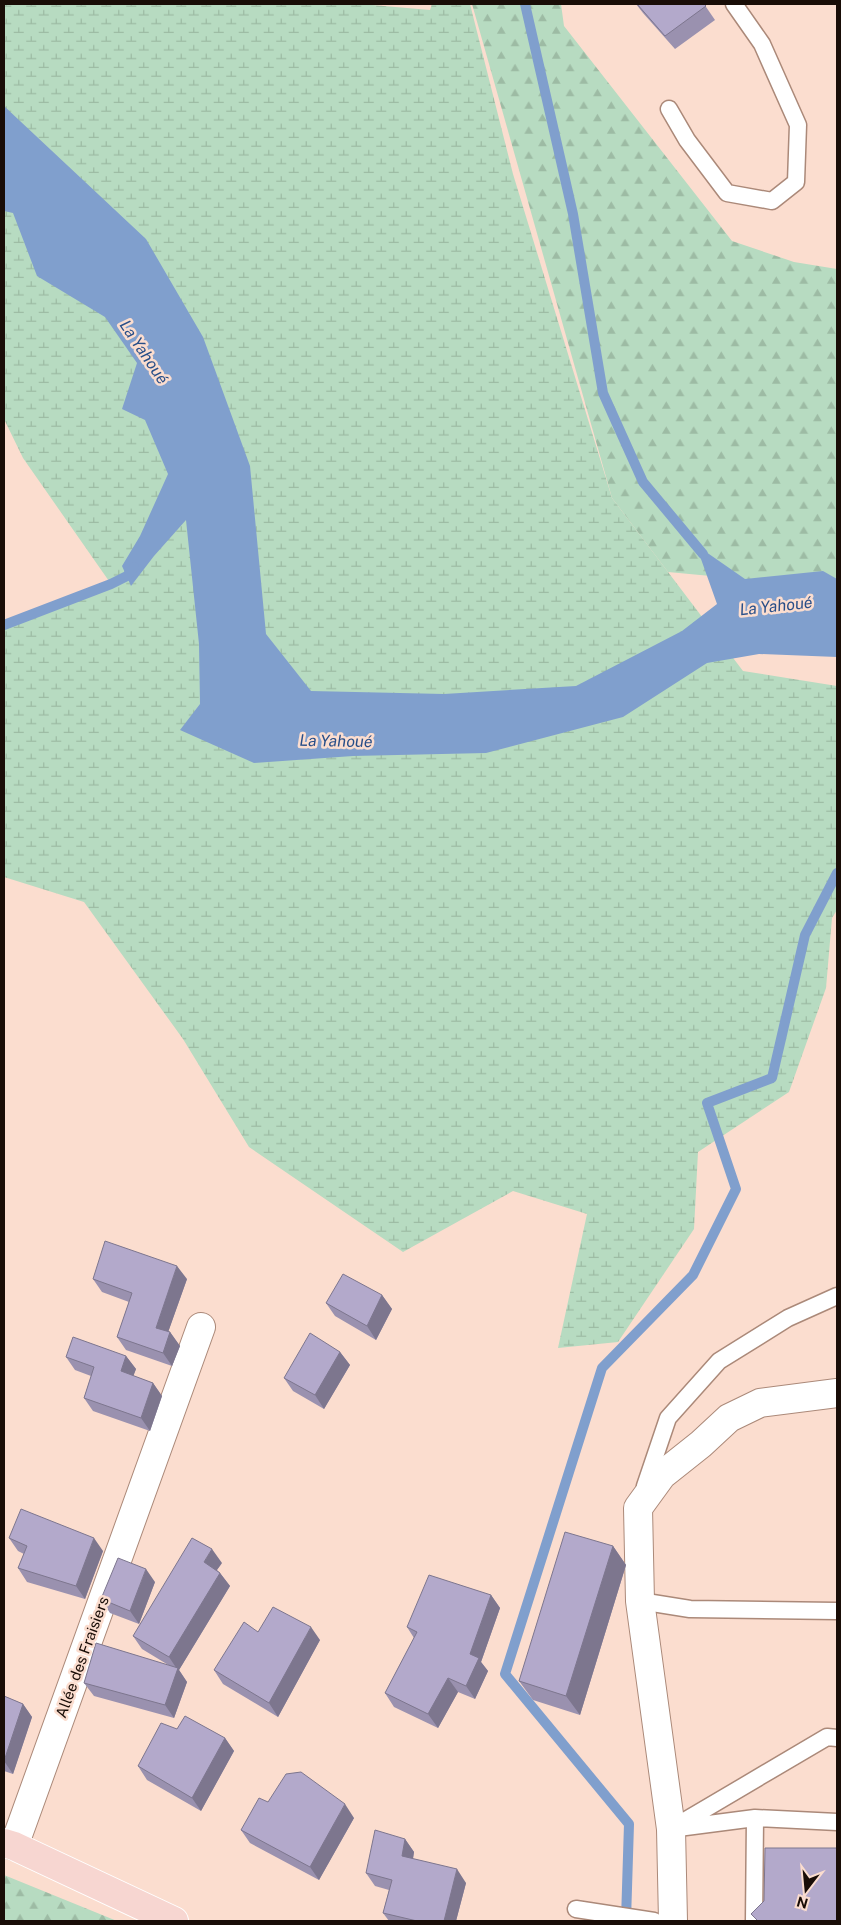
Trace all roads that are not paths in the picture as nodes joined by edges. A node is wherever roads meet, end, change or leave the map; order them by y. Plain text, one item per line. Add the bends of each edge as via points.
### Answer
1 (734, 4) edge
2 (669, 109) dead end
3 (837, 1296) edge
4 (201, 1328) dead end
5 (837, 1393) edge
6 (638, 1508) junction
7 (640, 1601) junction
8 (837, 1611) edge
9 (837, 1738) edge
10 (755, 1818) junction
11 (837, 1822) edge
12 (671, 1829) junction
13 (9, 1845) edge
14 (576, 1909) dead end
15 (174, 1921) edge
16 (654, 1921) edge
17 (674, 1921) edge
18 (754, 1921) edge

1 - 2 lane via 762,44 798,125 796,182 772,200 727,193 687,140
3 - 6 lane via 788,1318 719,1361 668,1418
4 - 13 street, Allée des Fraisiers
5 - 6 street via 760,1403 729,1418 662,1475
6 - 7 street
7 - 8 lane via 690,1609
7 - 12 street
9 - 12 lane via 827,1738
10 - 11 lane
10 - 12 lane
10 - 18 lane
12 - 17 street
13 - 15 main road
14 - 16 lane

